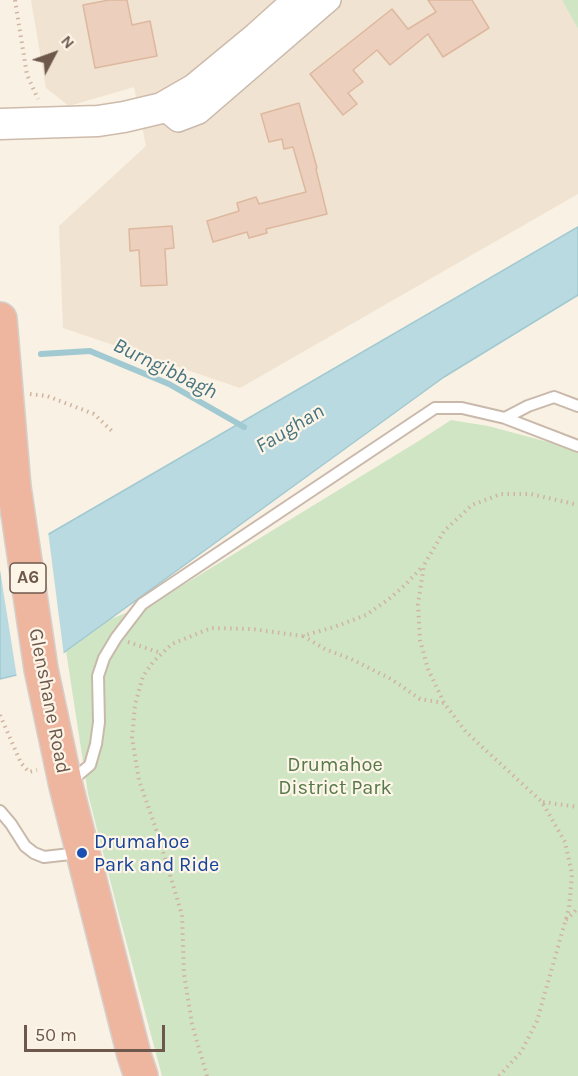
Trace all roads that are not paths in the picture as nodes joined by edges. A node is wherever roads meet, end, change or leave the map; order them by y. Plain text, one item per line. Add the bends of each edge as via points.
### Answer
1 (299, 0) edge
2 (330, 0) edge
3 (162, 108) junction
4 (0, 123) edge
5 (0, 319) edge
6 (3, 391) edge
7 (578, 405) edge
8 (505, 418) junction
9 (578, 446) edge
10 (63, 775) junction
11 (0, 811) edge
12 (82, 853) junction
13 (141, 1076) edge

1 - 3 street via 195,89
2 - 3 street via 199,113 177,121
3 - 4 street via 106,120
5 - 6 highway, Glenshane Road / A6
6 - 10 highway, Glenshane Road / A6 via 41,669
7 - 8 lane via 554,397
8 - 9 lane
8 - 10 lane via 462,408 435,408 142,604 116,638 98,676 99,722 90,765
10 - 12 highway, Glenshane Road / A6
11 - 12 lane via 34,853 44,857
12 - 13 highway, Glenshane Road / A6

